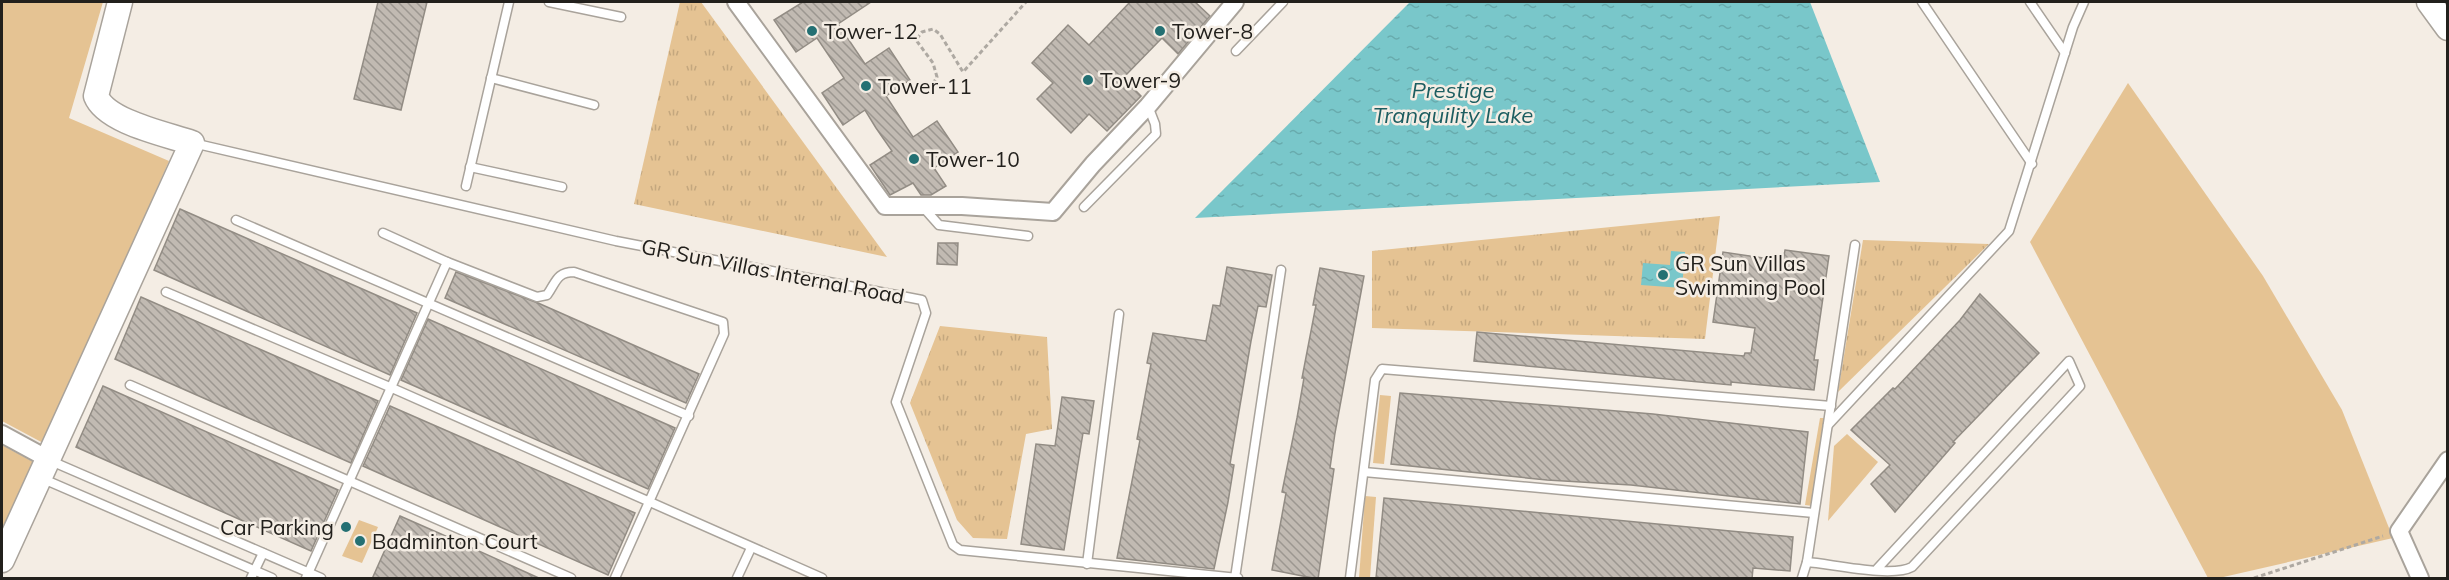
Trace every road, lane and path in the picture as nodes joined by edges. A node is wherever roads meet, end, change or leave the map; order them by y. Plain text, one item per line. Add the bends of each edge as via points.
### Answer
1 (120, 2) edge
2 (509, 2) edge
3 (549, 2) edge
4 (736, 2) edge
5 (1026, 2) edge
6 (1235, 2) edge
7 (1283, 2) edge
8 (1922, 2) edge
9 (2030, 2) edge
10 (2084, 2) edge
11 (2429, 2) edge
12 (621, 17) dead end
13 (2448, 28) edge
14 (1236, 51) dead end
15 (2065, 53) junction
16 (491, 78) junction
17 (930, 90) dead end
18 (594, 105) dead end
19 (1148, 106) junction
20 (192, 143) junction
21 (2032, 164) junction
22 (470, 167) junction
23 (466, 186) dead end
24 (562, 187) dead end
25 (923, 207) junction
26 (1084, 207) dead end
27 (236, 220) dead end
28 (382, 233) dead end
29 (1028, 236) dead end
30 (1855, 245) dead end
31 (447, 262) junction
32 (1281, 270) dead end
33 (166, 292) dead end
34 (428, 303) junction
35 (1119, 314) dead end
36 (130, 385) dead end
37 (392, 388) junction
38 (1831, 406) junction
39 (689, 416) junction
40 (1828, 425) junction
41 (2, 434) edge
42 (2448, 460) edge
43 (43, 468) junction
44 (1364, 472) junction
45 (348, 482) junction
46 (650, 503) junction
47 (1814, 513) junction
48 (2399, 531) junction
49 (752, 548) junction
50 (263, 553) junction
51 (2, 560) edge
52 (1807, 562) junction
53 (1087, 564) junction
54 (1877, 569) junction
55 (253, 575) edge
56 (307, 576) edge
57 (1237, 578) edge
58 (272, 579) edge
59 (321, 579) edge
60 (572, 579) edge
61 (615, 579) edge
62 (737, 579) edge
63 (822, 579) edge
64 (1350, 579) edge
65 (1802, 579) edge
66 (2254, 579) edge
67 (2420, 579) edge

1 - 20 main road via 96,96 99,103 112,115
2 - 16 lane
3 - 12 lane
4 - 25 street via 885,206
5 - 17 path via 963,72 940,34 933,29 922,32 916,40 933,63 937,77
6 - 19 street
7 - 14 lane
8 - 21 lane
9 - 15 lane
10 - 15 lane
11 - 13 main road
15 - 21 lane
16 - 18 lane
16 - 22 lane
19 - 25 street via 1053,212
19 - 26 lane via 1156,134
20 - 43 main road
20 - 53 lane, GR Sun Villas Internal Road via 616,241 922,300 926,313 896,402 952,545 960,550
21 - 40 lane via 2009,231
22 - 23 lane
22 - 24 lane
25 - 29 lane via 939,225
27 - 34 lane
28 - 31 lane
30 - 38 lane
31 - 34 lane
31 - 39 lane via 537,297 547,295 561,274 574,272 723,322 724,334
32 - 57 lane
33 - 37 lane
34 - 37 lane
34 - 39 lane
35 - 53 lane
36 - 45 lane
37 - 45 lane
37 - 46 lane
38 - 40 lane
38 - 44 lane via 1387,368 1375,380
39 - 46 lane
40 - 47 lane
41 - 43 street
42 - 48 street
43 - 50 lane
43 - 51 main road
43 - 55 lane
44 - 47 lane
44 - 64 lane
45 - 56 lane
45 - 60 lane
46 - 49 lane
46 - 61 lane
47 - 52 lane
48 - 66 path
48 - 67 street
49 - 62 lane
49 - 63 lane
50 - 55 lane
50 - 56 lane
52 - 54 lane
52 - 65 lane
53 - 57 lane, GR Sun Villas Internal Road
54 - 54 lane via 1965,474 2069,361 2080,386 1912,567 1904,571
55 - 58 lane
56 - 59 lane

